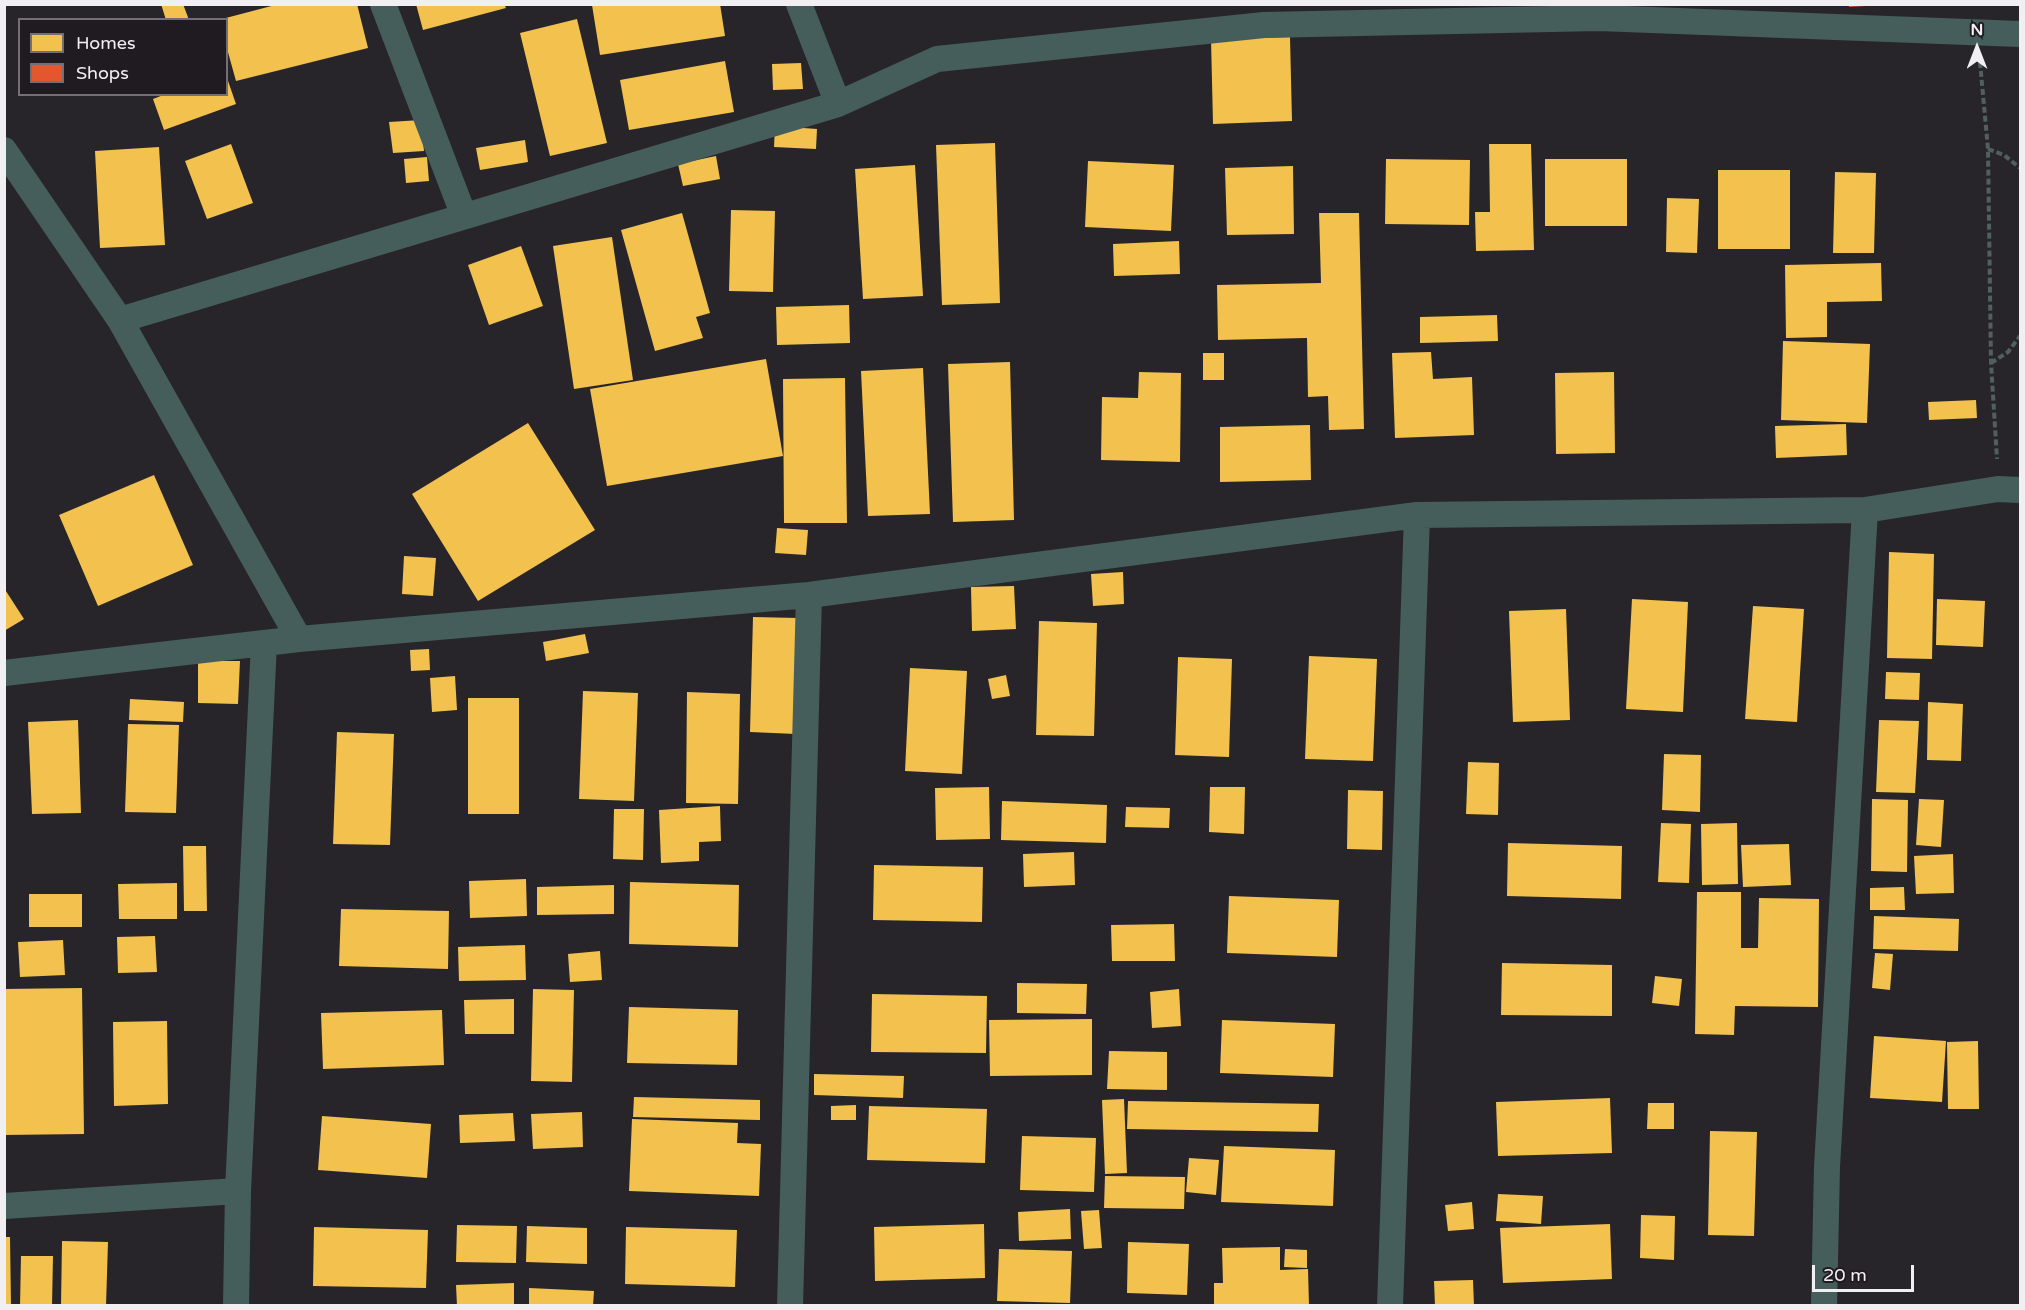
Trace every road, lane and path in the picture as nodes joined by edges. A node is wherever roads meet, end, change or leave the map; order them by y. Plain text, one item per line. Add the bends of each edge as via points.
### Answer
1 (383, 4) edge
2 (799, 4) edge
3 (1977, 32) junction
4 (2020, 34) edge
5 (837, 104) junction
6 (1988, 149) junction
7 (4, 150) edge
8 (2020, 168) edge
9 (464, 216) junction
10 (120, 320) junction
11 (2020, 336) edge
12 (1991, 363) junction
13 (2009, 490) edge
14 (1865, 510) junction
15 (1417, 515) junction
16 (809, 595) junction
17 (299, 639) junction
18 (264, 643) junction
19 (4, 673) edge
20 (238, 1191) junction
21 (4, 1206) edge
22 (236, 1305) edge
23 (790, 1305) edge
24 (1390, 1305) edge
25 (1824, 1305) edge

1 - 9 street
2 - 5 street
3 - 4 street
3 - 5 street via 1599,18 1264,25 937,59
3 - 6 path
5 - 9 street
6 - 8 path via 2004,155
6 - 12 path
7 - 10 street
9 - 10 street
10 - 17 street
11 - 12 path via 2008,352
12 - 13 path
13 - 14 street
14 - 15 street
14 - 25 street via 1828,1155
15 - 16 street
15 - 24 street
16 - 17 street
16 - 23 street
17 - 18 street
18 - 19 street
18 - 20 street
20 - 21 street
20 - 22 street

